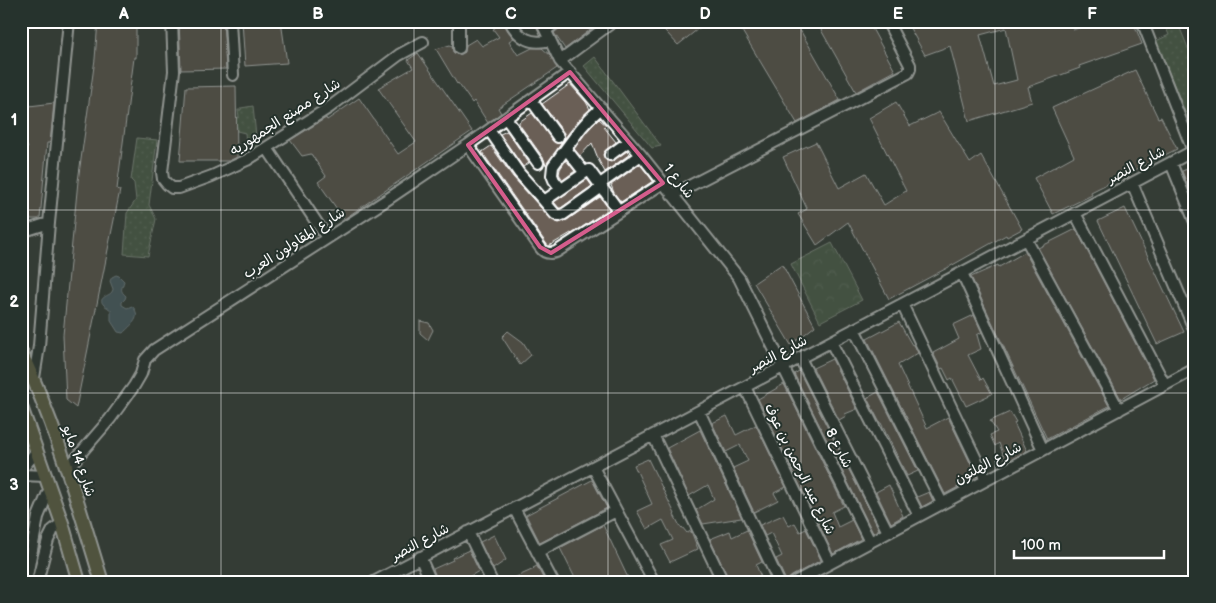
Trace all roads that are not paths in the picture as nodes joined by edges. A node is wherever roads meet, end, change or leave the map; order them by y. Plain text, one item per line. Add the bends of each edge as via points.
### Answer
1 (69, 21) edge
2 (172, 21) edge
3 (230, 21) edge
4 (459, 21) edge
5 (510, 21) edge
6 (558, 21) edge
7 (614, 21) edge
8 (887, 21) edge
9 (1142, 21) edge
10 (546, 30) edge
11 (423, 42) dead end
12 (459, 48) dead end
13 (560, 61) junction
14 (570, 72) junction
15 (233, 75) dead end
16 (531, 100) junction
17 (601, 108) junction
18 (506, 118) junction
19 (489, 130) junction
20 (558, 137) dead end
21 (629, 141) junction
22 (468, 145) junction
23 (267, 148) junction
24 (566, 149) junction
25 (1194, 150) edge
26 (610, 155) dead end
27 (641, 155) junction
28 (538, 162) dead end
29 (1171, 163) junction
30 (584, 172) junction
31 (663, 183) junction
32 (1132, 184) junction
33 (601, 185) junction
34 (561, 189) junction
35 (672, 195) junction
36 (544, 201) junction
37 (619, 211) junction
38 (1075, 213) junction
39 (1195, 222) edge
40 (49, 223) junction
41 (21, 232) edge
42 (327, 238) junction
43 (1026, 239) junction
44 (962, 273) junction
45 (902, 304) junction
46 (854, 330) junction
47 (1195, 330) edge
48 (831, 342) junction
49 (21, 352) edge
50 (800, 358) junction
51 (783, 367) junction
52 (1195, 369) edge
53 (34, 378) junction
54 (1165, 385) junction
55 (745, 387) junction
56 (21, 407) edge
57 (1118, 410) junction
58 (699, 411) junction
59 (653, 435) junction
60 (37, 450) junction
61 (1043, 450) junction
62 (593, 467) junction
63 (67, 469) junction
64 (21, 470) edge
65 (21, 475) edge
66 (986, 480) junction
67 (48, 482) junction
68 (942, 504) junction
69 (514, 508) junction
70 (616, 510) junction
71 (919, 516) junction
72 (62, 523) junction
73 (468, 532) junction
74 (888, 532) junction
75 (870, 542) junction
76 (538, 552) junction
77 (420, 558) junction
78 (830, 563) junction
79 (26, 582) edge
80 (37, 582) edge
81 (79, 582) edge
82 (102, 582) edge
83 (374, 582) edge
84 (431, 582) edge
85 (492, 582) edge
86 (553, 582) edge
87 (654, 582) edge
88 (723, 582) edge
89 (779, 582) edge
90 (795, 582) edge

1 - 40 street
2 - 23 street, شارع مصنع الجمهوريه via 174,71 162,172 166,184 172,188 185,186
3 - 15 street
4 - 12 street
5 - 10 street via 516,32 528,40 543,42
6 - 10 street
7 - 13 street
8 - 35 street via 910,65 908,73
9 - 25 street
10 - 13 street, شارع 1
11 - 23 street, شارع مصنع الجمهوريه via 399,55 330,108
13 - 14 street, شارع 1
14 - 16 street, شارع المقاولون العرب
14 - 17 street, شارع 1
16 - 18 street, شارع المقاولون العرب
16 - 20 street
17 - 21 street, شارع 1
17 - 24 street
18 - 19 street, شارع المقاولون العرب
18 - 28 street
19 - 22 street, شارع المقاولون العرب
19 - 36 street via 519,173
21 - 26 street
21 - 27 street, شارع 1
22 - 37 street via 546,253 556,252
22 - 42 street, شارع المقاولون العرب
23 - 42 street
24 - 30 street
24 - 34 street via 552,170
25 - 29 street, شارع النصر
27 - 31 street, شارع 1
27 - 33 street
29 - 32 street, شارع النصر
29 - 39 street
30 - 33 street via 590,170
30 - 34 street
31 - 35 street, شارع 1
31 - 37 street
32 - 38 street, شارع النصر
32 - 47 street
33 - 36 street via 559,216
33 - 37 street
34 - 36 street
35 - 51 street, شارع 1 via 739,278
38 - 43 street, شارع النصر
38 - 54 street
40 - 41 street
40 - 53 street
42 - 63 street, شارع المقاولون العرب via 150,354 134,386
43 - 44 street, شارع النصر
43 - 57 street
44 - 45 street, شارع النصر
44 - 61 street
45 - 46 street, شارع النصر
45 - 66 street
46 - 48 street, شارع النصر
46 - 68 street
48 - 50 street, شارع النصر
48 - 71 street
49 - 53 main road, شارع 14 مايو
50 - 51 street, شارع النصر
50 - 74 street
51 - 55 street, شارع النصر
51 - 75 street, شارع 8
52 - 54 street, شارع الهلتون
53 - 63 main road, شارع 14 مايو
54 - 57 street, شارع الهلتون
55 - 58 street, شارع النصر
55 - 78 street, شارع عبد الرحمن بن عوف
56 - 60 main road
57 - 61 street, شارع الهلتون
58 - 59 street, شارع النصر
58 - 89 street
59 - 62 street, شارع النصر
59 - 88 street
60 - 64 street
60 - 67 main road
61 - 66 street, شارع الهلتون
62 - 69 street, شارع النصر
62 - 70 street
63 - 82 main road, شارع 14 مايو
65 - 67 street
66 - 68 street, شارع الهلتون
67 - 72 main road
67 - 79 street
68 - 71 street, شارع الهلتون
69 - 73 street, شارع النصر
69 - 76 street
70 - 76 street
70 - 87 street
71 - 74 street, شارع الهلتون
72 - 80 street via 48,540
72 - 81 main road
73 - 77 street, شارع النصر
73 - 85 street
74 - 75 street, شارع الهلتون
75 - 78 street, شارع الهلتون
76 - 86 street
77 - 83 street, شارع النصر
77 - 84 street
78 - 90 street, شارع الهلتون

